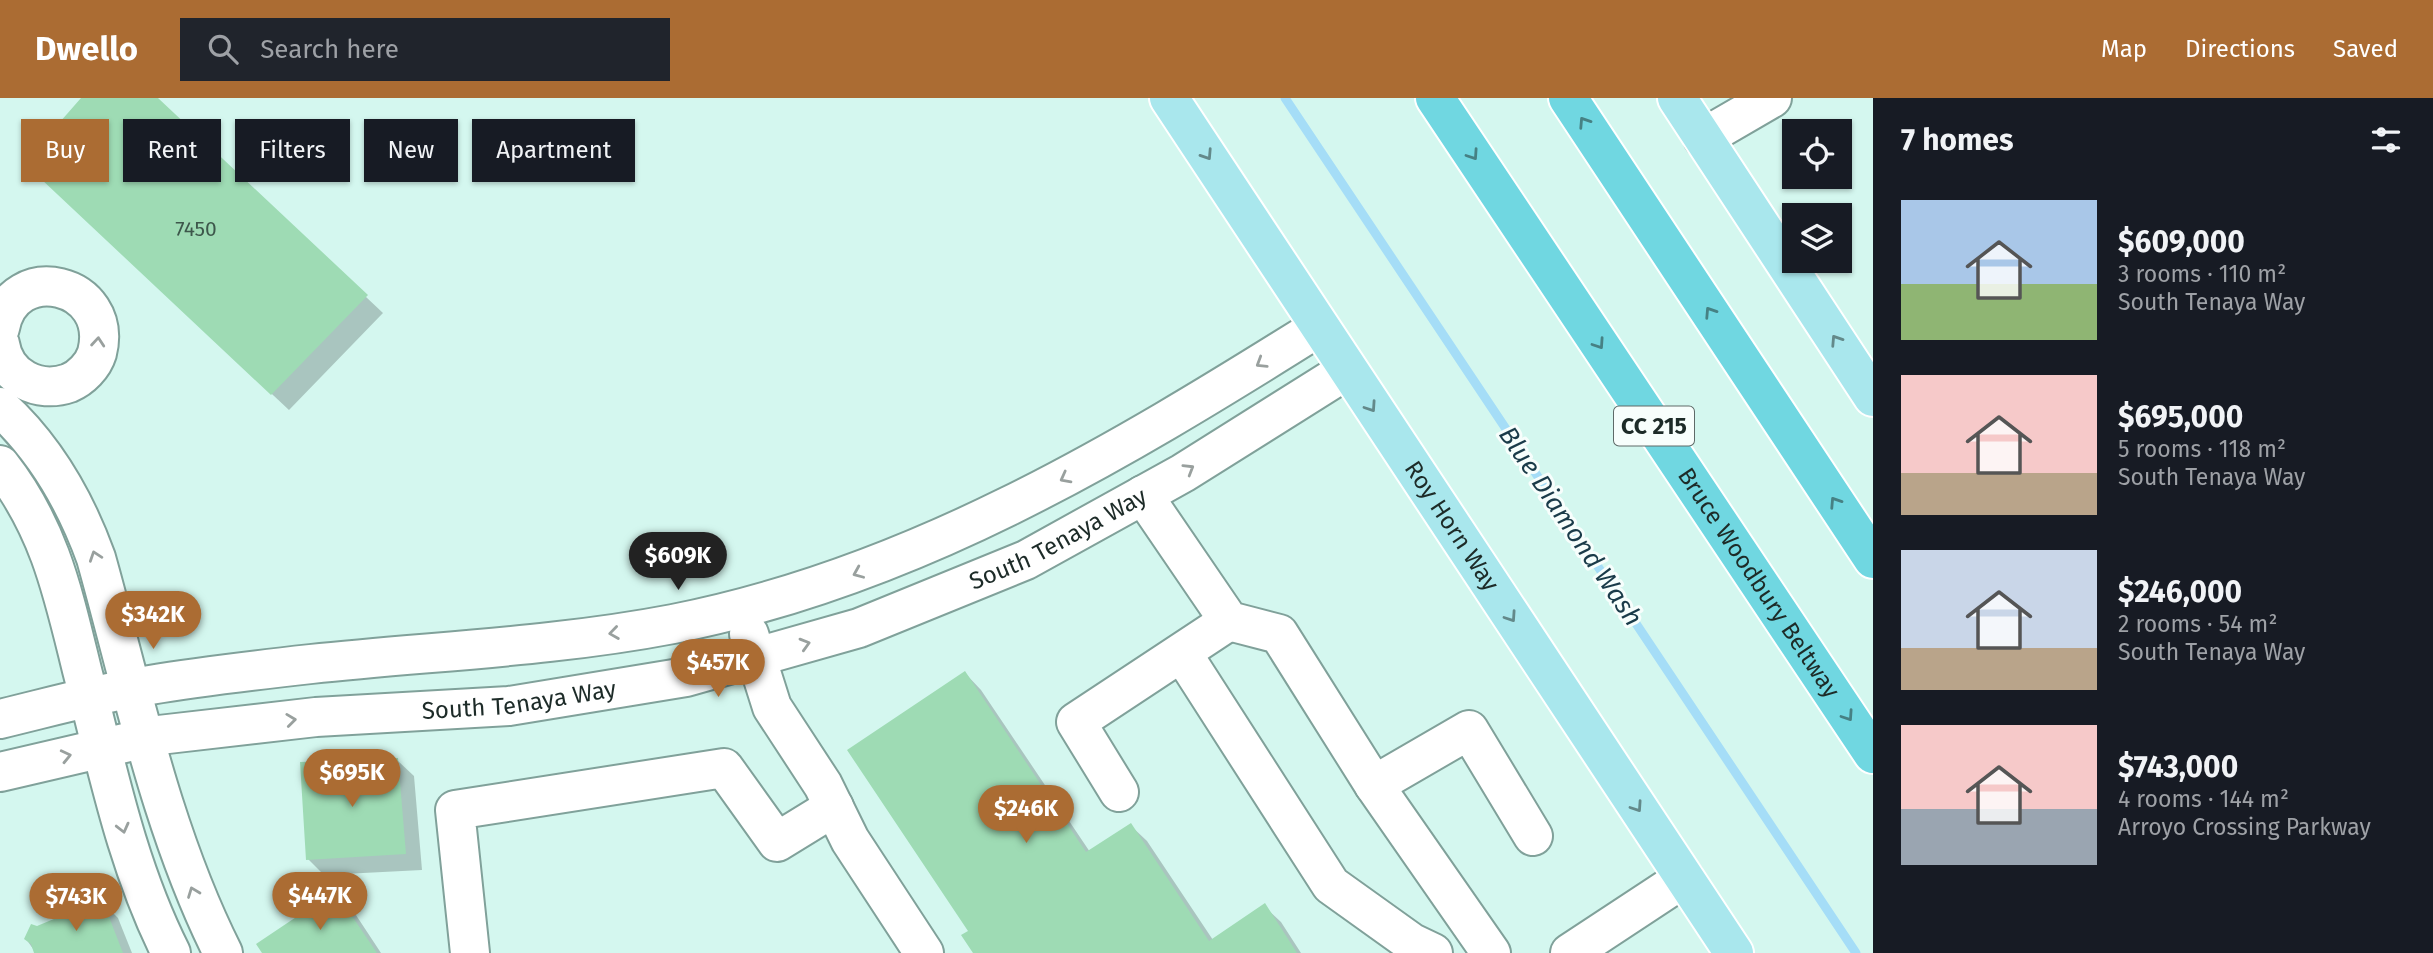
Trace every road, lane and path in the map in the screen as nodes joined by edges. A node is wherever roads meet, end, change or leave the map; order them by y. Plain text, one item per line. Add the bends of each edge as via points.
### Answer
1 (1170, 98) edge
2 (1435, 98) edge
3 (1569, 98) edge
4 (1676, 98) edge
5 (1772, 98) edge
6 (1703, 138) junction
7 (1319, 327) junction
8 (0, 328) edge
9 (5, 369) edge
10 (1347, 370) junction
11 (1873, 397) edge
12 (0, 408) edge
13 (0, 465) edge
14 (1143, 495) junction
15 (1873, 559) edge
16 (743, 606) junction
17 (1229, 621) junction
18 (1182, 653) junction
19 (754, 658) junction
20 (133, 688) junction
21 (90, 698) junction
22 (0, 719) edge
23 (147, 738) junction
24 (102, 748) junction
25 (1873, 754) edge
26 (0, 772) edge
27 (1374, 785) junction
28 (1119, 792) dead end
29 (834, 807) junction
30 (1533, 836) dead end
31 (1684, 877) junction
32 (1612, 942) edge
33 (171, 953) edge
34 (223, 953) edge
35 (471, 953) edge
36 (924, 953) edge
37 (1433, 953) edge
38 (1491, 953) edge
39 (1570, 953) edge
40 (1734, 953) edge

1 -> 7 main road, Roy Horn Way
2 -> 25 highway, Bruce Woodbury Beltway / CC 215
15 -> 3 highway
4 - 6 main road
5 - 6 street
11 -> 6 main road
7 - 10 main road, Roy Horn Way
7 -> 16 street, South Tenaya Way via 1157,429 1005,510 843,579
9 -> 8 street via 37,386 72,382 96,357 98,322 79,295 50,285 20,295 9,306
14 -> 10 street, South Tenaya Way
10 -> 31 main road, Roy Horn Way
20 -> 12 street via 84,524 49,462
13 - 21 street via 46,539
14 - 17 street
19 -> 14 street, South Tenaya Way via 859,628 1026,560
16 - 19 street
16 -> 20 street, South Tenaya Way via 674,624 503,649 312,664
17 - 18 street
17 - 27 street via 1279,634
18 - 28 street via 1076,723
18 - 37 street via 1331,885
23 -> 19 street, South Tenaya Way via 316,717 509,706 686,677
19 - 29 street via 772,707
20 - 21 street, South Tenaya Way
20 - 23 street
21 - 22 street, South Tenaya Way
21 - 24 street
23 - 24 street, South Tenaya Way
34 -> 23 street via 173,840
26 -> 24 street, South Tenaya Way
24 -> 33 street via 129,854
27 - 30 street via 1469,730
27 - 38 street
29 - 35 street via 777,842 724,768 455,810
29 - 36 street via 850,841
31 - 32 street
31 - 40 main road, Roy Horn Way
32 - 39 street

